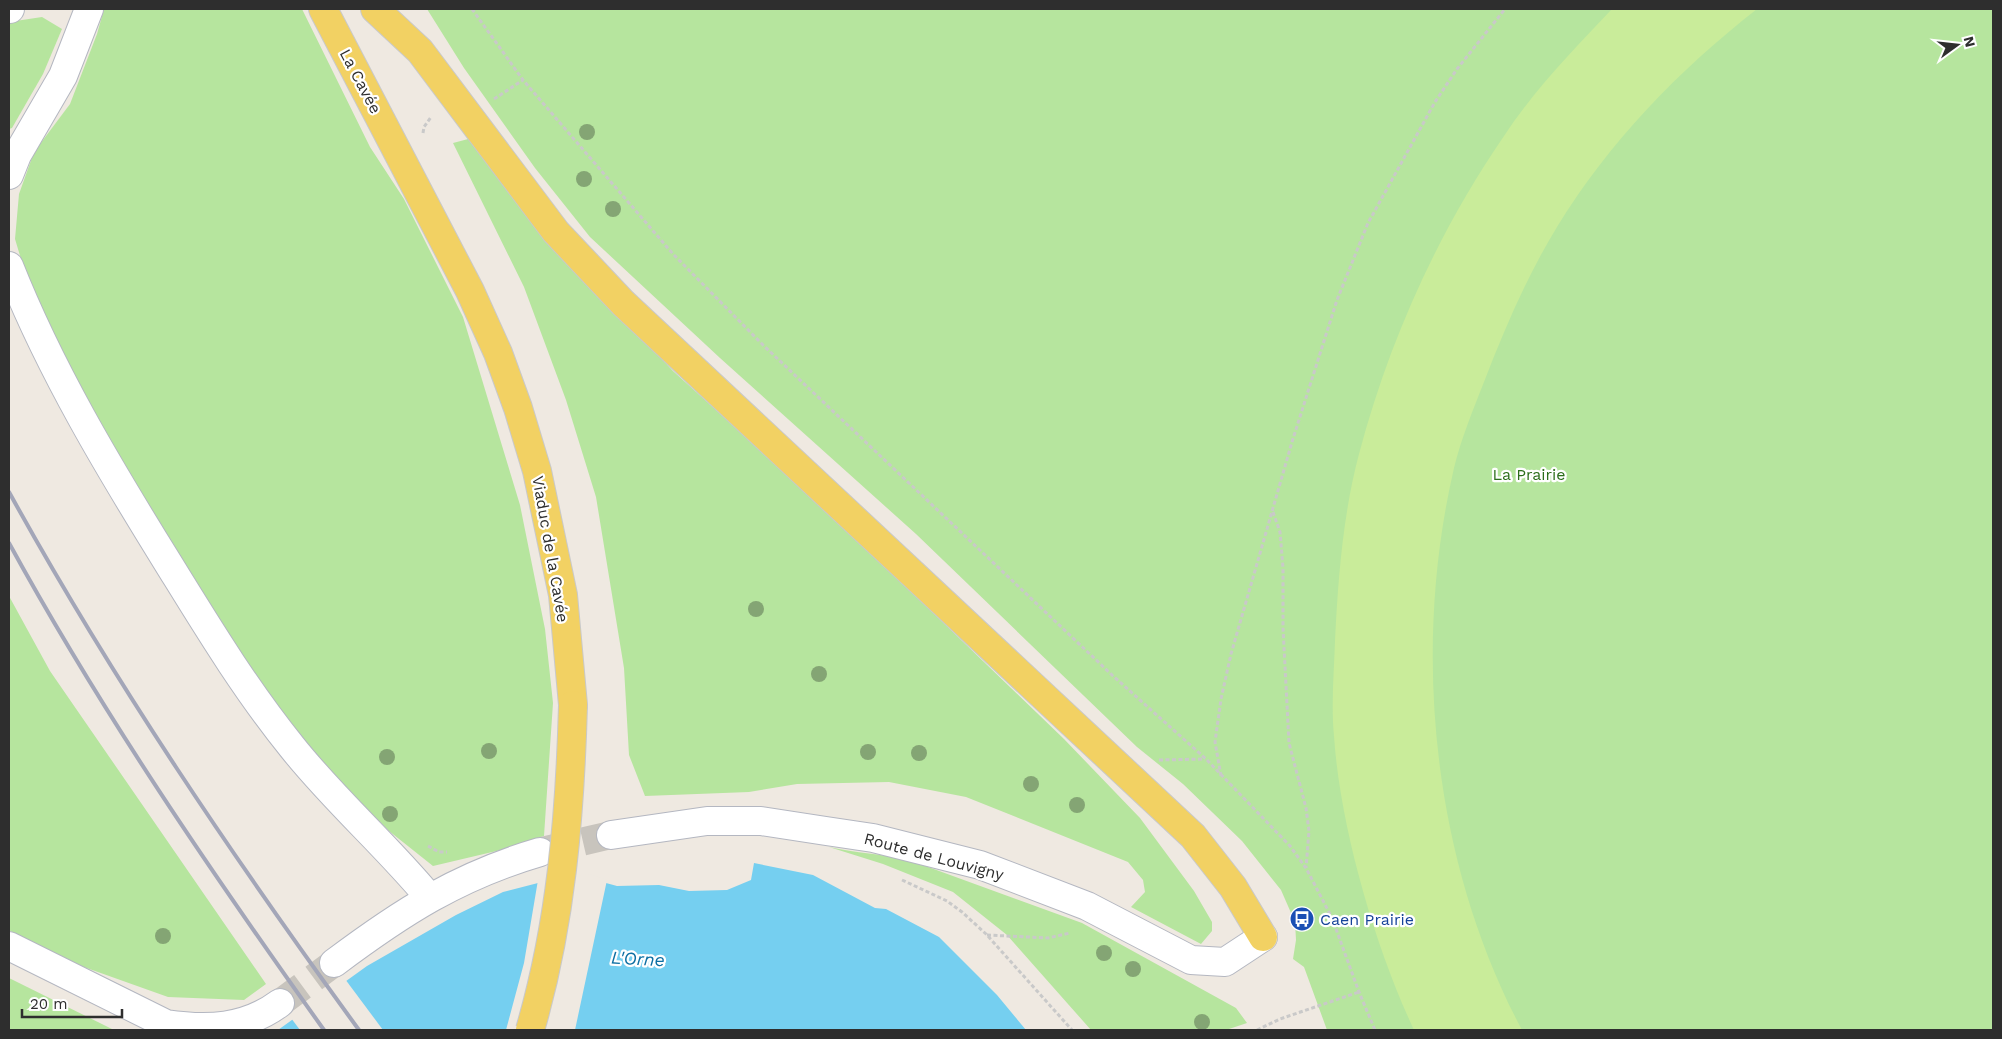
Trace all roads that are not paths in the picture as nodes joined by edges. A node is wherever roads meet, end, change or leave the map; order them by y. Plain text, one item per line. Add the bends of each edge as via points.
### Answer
1 (89, 9) edge
2 (323, 9) edge
3 (374, 9) edge
4 (400, 154) joint
5 (9, 175) edge
6 (9, 266) edge
7 (611, 834) tunnel mouth
8 (540, 852) tunnel mouth
9 (429, 897) junction
10 (1263, 937) joint
11 (9, 946) edge
12 (334, 963) tunnel mouth
13 (280, 1003) tunnel mouth
14 (530, 1030) edge

1 - 5 street via 63,76
2 - 4 main road, La Cavée
3 - 10 main road via 420,51 556,232 623,303 1193,836 1233,887
4 - 14 main road, Viaduc de la Cavée, bridge via 470,291 498,354 537,471 561,585 573,705 569,815 558,911
6 - 9 street via 54,365 122,488 244,686 293,749
7 - 10 street, Route de Louvigny via 707,821 761,821 873,838 980,866 1087,906 1191,960 1225,962
8 - 9 street via 490,868
9 - 12 street
11 - 13 street via 166,1024 190,1028 231,1026 250,1020

